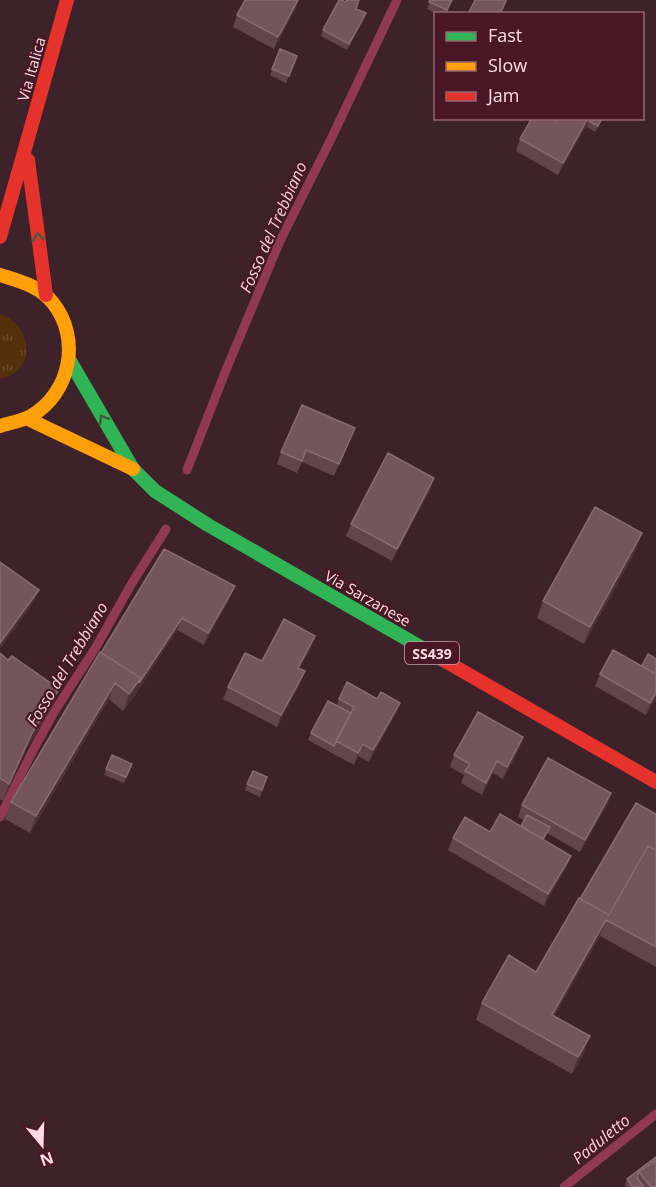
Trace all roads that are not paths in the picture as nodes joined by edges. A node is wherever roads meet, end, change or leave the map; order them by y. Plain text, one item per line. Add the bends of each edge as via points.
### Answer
1 (67, 0) edge
2 (26, 147) junction
3 (0, 237) edge
4 (0, 276) edge
5 (46, 295) junction
6 (70, 361) junction
7 (28, 419) junction
8 (0, 426) edge
9 (133, 469) junction
10 (656, 782) edge

1 - 2 main road, Via Italica
2 - 3 main road, Via Italica
5 -> 2 main road, Via Italica
4 - 5 main road, SS439 via 31,284
5 - 6 main road, SS439 via 61,314 69,336
6 - 7 main road, SS439 via 56,395
9 -> 6 main road, SS439
7 - 8 main road, SS439
7 - 9 main road, SS439
9 - 10 main road, Via Sarzanese / SS439 via 155,491 208,525

